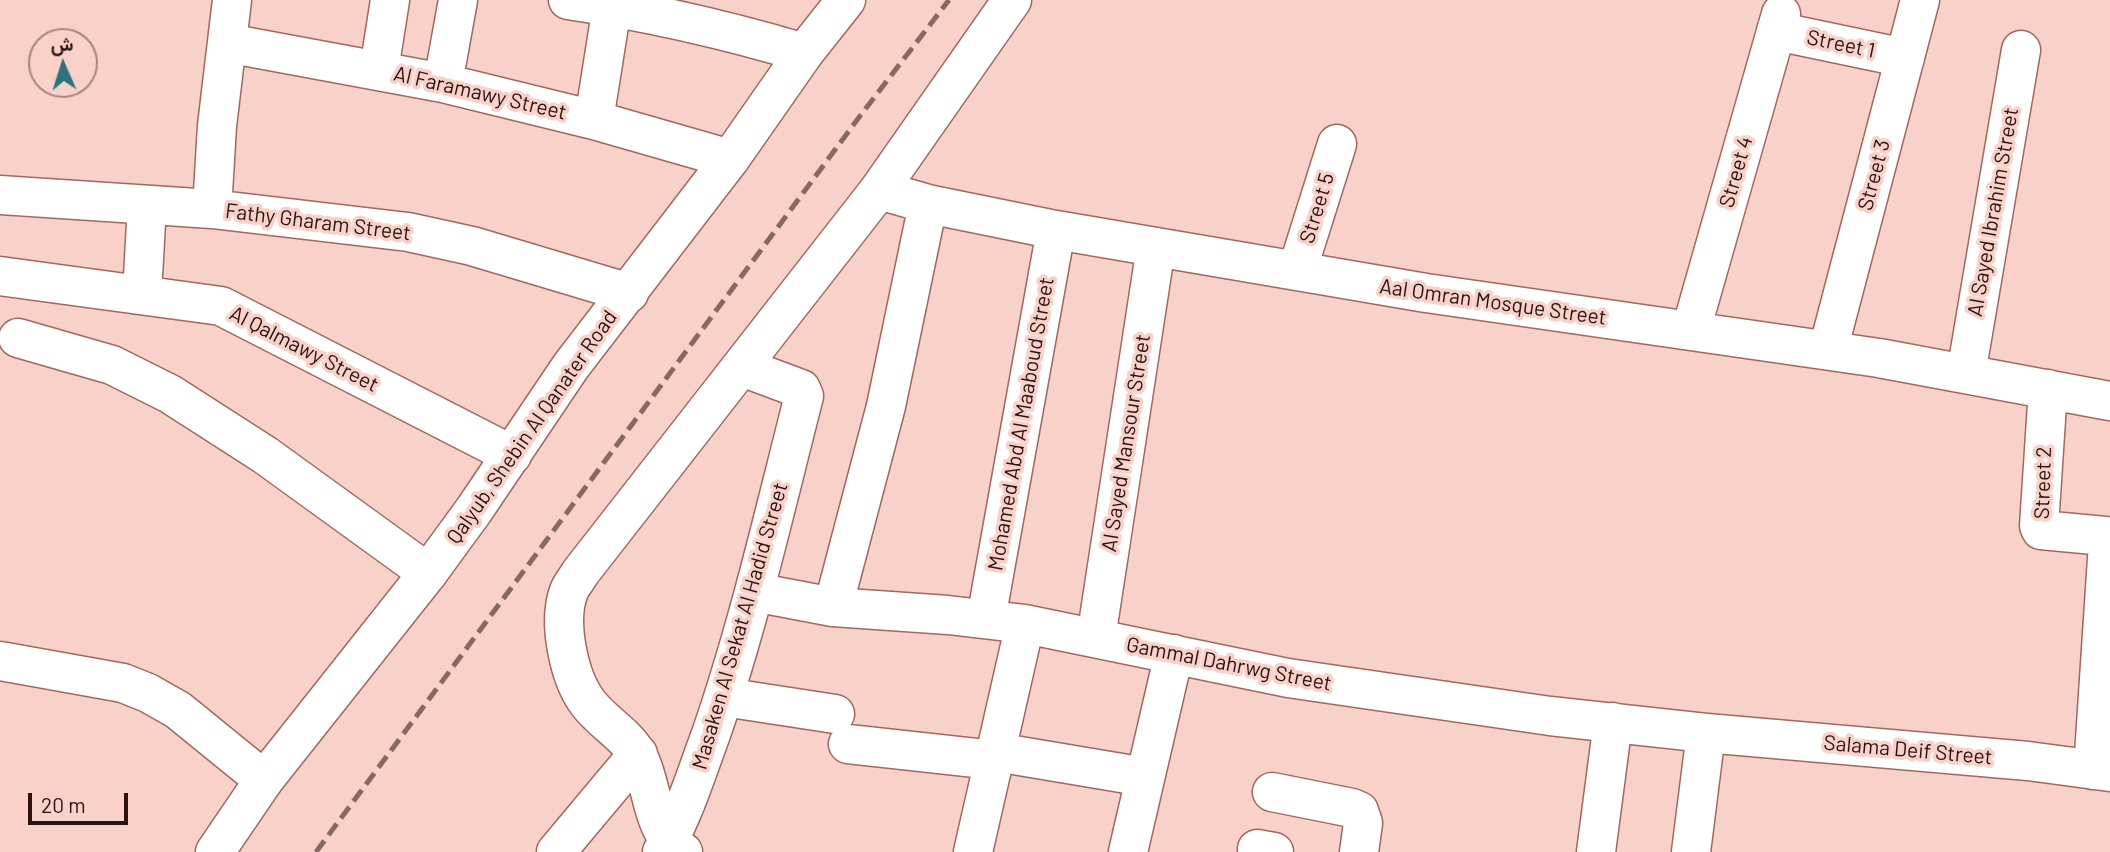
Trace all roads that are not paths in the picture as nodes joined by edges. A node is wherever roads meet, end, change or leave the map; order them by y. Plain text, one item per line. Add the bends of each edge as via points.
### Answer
1 (232, 0) edge
2 (390, 0) edge
3 (458, 0) edge
4 (568, 0) edge
5 (846, 0) edge
6 (1012, 0) edge
7 (1920, 0) edge
8 (612, 3) edge
9 (1778, 22) joint
10 (227, 43) junction
11 (2021, 50) dead end
12 (804, 53) junction
13 (1905, 58) junction
14 (379, 70) junction
15 (443, 83) junction
16 (594, 120) junction
17 (1337, 144) dead end
18 (730, 159) junction
19 (878, 191) junction
20 (0, 195) edge
21 (928, 204) junction
22 (147, 205) junction
23 (212, 209) junction
24 (1056, 230) junction
25 (1156, 247) junction
26 (1297, 271) junction
27 (0, 276) edge
28 (629, 293) junction
29 (142, 294) junction
30 (1691, 330) junction
31 (18, 338) dead end
32 (1828, 350) junction
33 (742, 367) junction
34 (1966, 374) junction
35 (2048, 389) junction
36 (2110, 401) edge
37 (512, 455) junction
38 (428, 573) junction
39 (754, 592) junction
40 (833, 607) junction
41 (986, 618) junction
42 (1025, 624) junction
43 (1096, 638) junction
44 (1174, 654) junction
45 (0, 661) edge
46 (724, 697) junction
47 (1613, 722) junction
48 (1706, 733) junction
49 (638, 754) junction
50 (995, 756) junction
51 (2101, 771) edge
52 (1145, 777) junction
53 (264, 780) junction
54 (1272, 792) dead end
55 (671, 849) edge
56 (215, 852) edge
57 (556, 852) edge
58 (973, 852) edge
59 (1128, 852) edge
60 (1359, 852) edge
61 (1596, 852) edge
62 (1691, 852) edge

1 - 10 street
2 - 14 street
3 - 15 street
4 - 8 street
5 - 12 street, Qalyub, Shebin Al Qanater Road
6 - 19 street
7 - 13 street, Street 3
8 - 12 street
8 - 16 street
9 - 13 street, Street 1
9 - 30 street, Street 4
10 - 14 street, Al Faramawy Street
10 - 23 street
11 - 34 street, Al Sayed Ibrahim Street
12 - 18 street, Qalyub, Shebin Al Qanater Road
13 - 32 street, Street 3
14 - 15 street, Al Faramawy Street
15 - 16 street, Al Faramawy Street
16 - 18 street, Al Faramawy Street
17 - 26 street, Street 5
18 - 28 street, Qalyub, Shebin Al Qanater Road
19 - 21 street, Aal Omran Mosque Street
19 - 33 street
20 - 22 street, Fathy Gharam Street
21 - 24 street, Aal Omran Mosque Street
21 - 40 street via 886,406
22 - 23 street, Fathy Gharam Street
22 - 29 street
23 - 28 street, Fathy Gharam Street via 440,238
24 - 25 street, Aal Omran Mosque Street
24 - 41 street, Mohamed Abd Al Maaboud Street
25 - 26 street, Aal Omran Mosque Street
25 - 43 street, Al Sayed Mansour Street
26 - 30 street, Aal Omran Mosque Street
27 - 29 street, Al Qalmawy Street
28 - 37 street, Qalyub, Shebin Al Qanater Road via 571,366
29 - 37 street, Al Qalmawy Street via 221,306
30 - 32 street, Aal Omran Mosque Street
31 - 38 street via 112,365 170,394 265,455
32 - 34 street, Aal Omran Mosque Street
33 - 39 street, Masaken Al Sekat Al Hadid Street via 801,389 804,396
33 - 49 street via 569,591 565,635 577,682 588,703
34 - 35 street, Aal Omran Mosque Street
35 - 36 street, Aal Omran Mosque Street
35 - 51 street, Street 2 via 2039,526 2041,530 2105,536 2108,542
37 - 38 street, Qalyub, Shebin Al Qanater Road
38 - 53 street, Qalyub, Shebin Al Qanater Road
39 - 40 street, Gammal Dahrwg Street
39 - 46 street, Masaken Al Sekat Al Hadid Street
40 - 41 street, Gammal Dahrwg Street
41 - 42 street, Gammal Dahrwg Street
42 - 43 street, Gammal Dahrwg Street
42 - 50 street
43 - 44 street, Gammal Dahrwg Street
44 - 47 street, Gammal Dahrwg Street via 1417,698
44 - 52 street
45 - 53 street via 123,683 148,693 178,710
46 - 50 street via 842,729
46 - 55 street, Masaken Al Sekat Al Hadid Street
47 - 48 street, Gammal Dahrwg Street
47 - 61 street
48 - 51 street, Salama Deif Street
48 - 62 street
49 - 55 street
49 - 57 street
50 - 52 street
50 - 58 street
52 - 59 street
53 - 56 street, Qalyub, Shebin Al Qanater Road
54 - 60 street via 1359,811 1363,823

